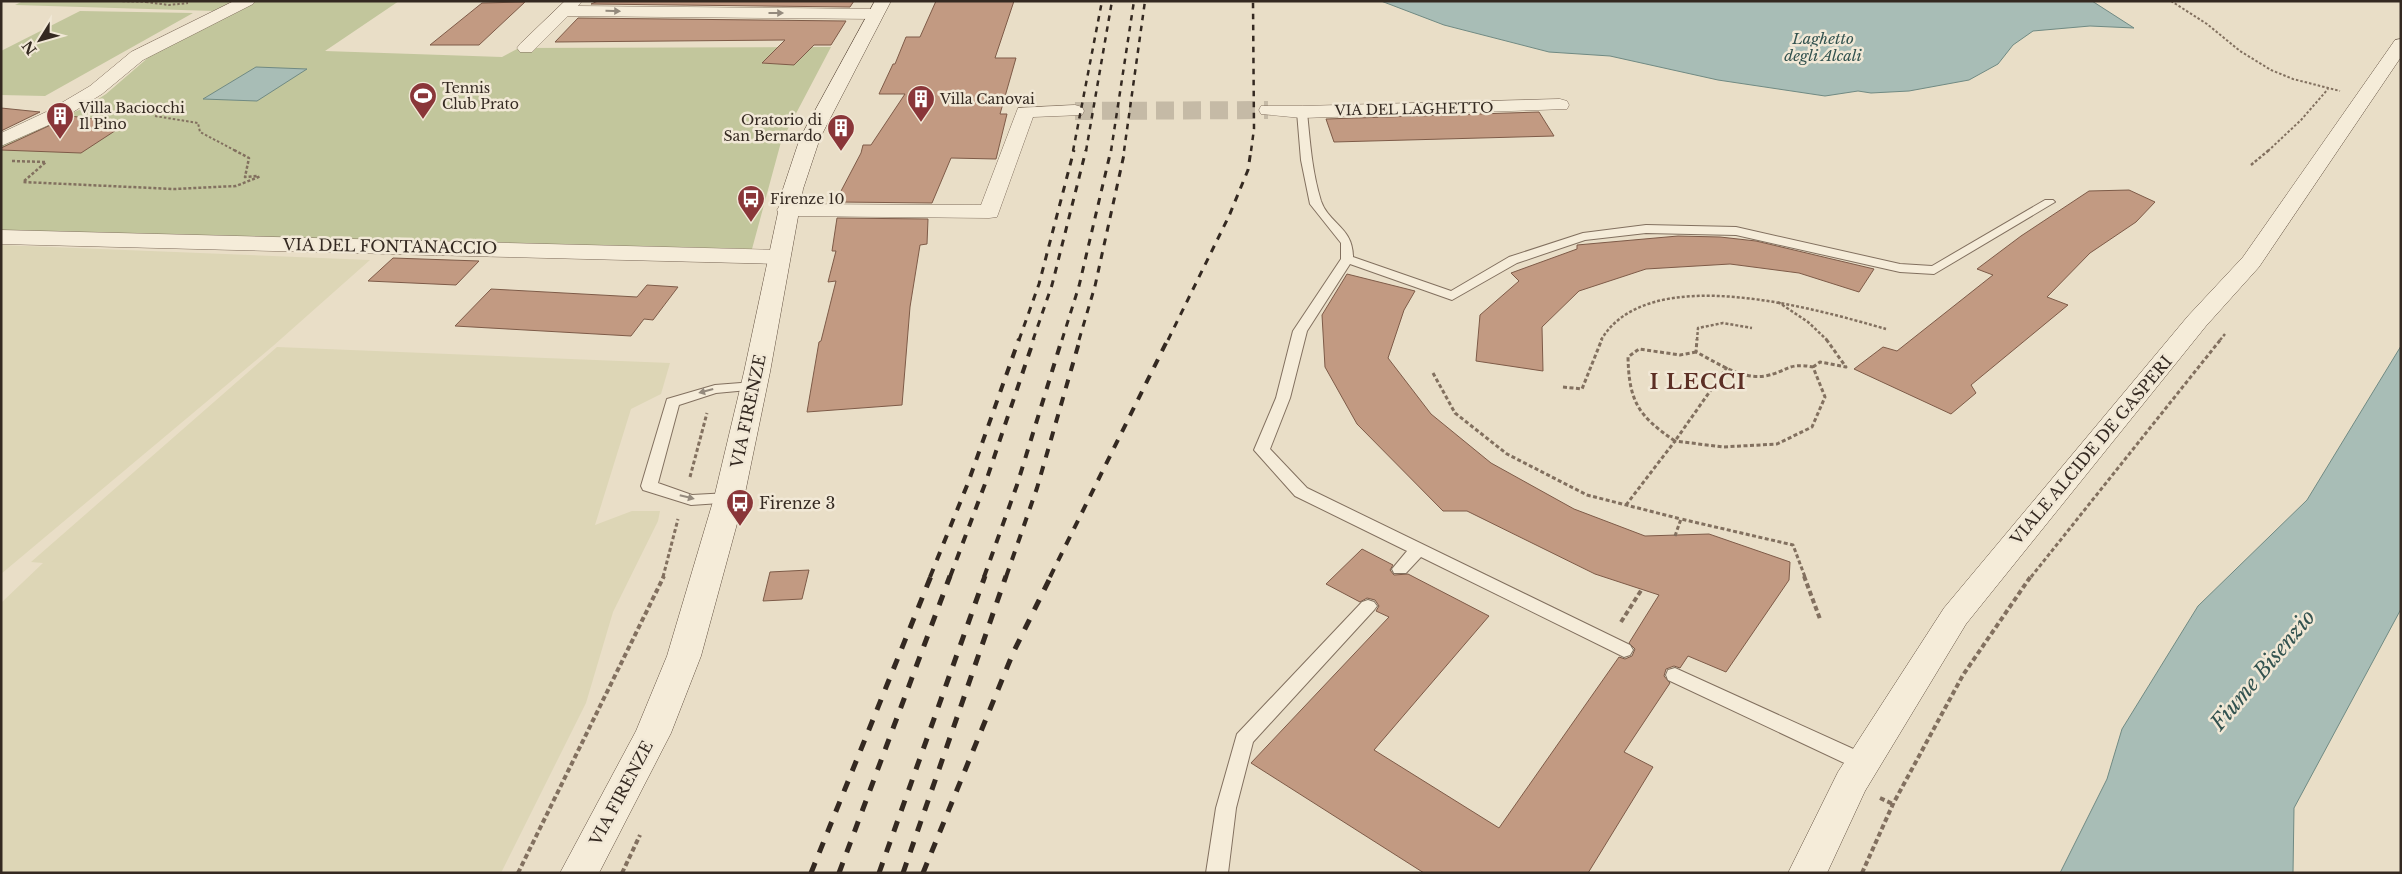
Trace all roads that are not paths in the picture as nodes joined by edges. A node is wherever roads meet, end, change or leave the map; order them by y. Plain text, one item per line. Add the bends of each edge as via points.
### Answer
1 (247, 1) edge
2 (569, 6) edge
3 (880, 8) edge
4 (2401, 44) edge
5 (526, 48) dead end
6 (1560, 105) dead end
7 (1268, 110) tunnel mouth
8 (1075, 111) tunnel mouth
9 (1302, 112) junction
10 (1, 140) edge
11 (2049, 202) dead end
12 (788, 210) junction
13 (1, 237) edge
14 (780, 258) junction
15 (1347, 259) junction
16 (754, 386) junction
17 (729, 498) junction
18 (1418, 550) junction
19 (1400, 570) dead end
20 (1368, 606) dead end
21 (1624, 650) dead end
22 (1675, 675) dead end
23 (1864, 763) junction
24 (579, 873) edge
25 (1217, 873) edge
26 (1806, 873) edge

1 - 10 street via 137,56 96,90 53,116
2 -> 3 street
2 - 5 street
3 - 12 street, VIA FIRENZE via 810,138
4 - 23 street, VIALE ALCIDE DE GASPERI via 2251,262 2197,322 1955,616
6 - 9 street, VIA DEL LAGHETTO
7 - 9 street, VIA DEL LAGHETTO
8 - 12 street via 1025,112 989,212
9 - 15 lane via 1306,160 1316,204 1347,243
11 - 15 lane via 1934,270 1900,268 1736,230 1646,229 1583,237 1513,260 1452,296
12 - 14 street, VIA FIRENZE
13 - 14 street, VIA DEL FONTANACCIO
14 - 16 street, VIA FIRENZE
15 - 18 lane via 1300,331 1283,398 1262,450 1301,492
16 - 17 street, VIA FIRENZE
16 -> 17 lane via 714,389 672,402 649,486 691,500
17 - 24 street, VIA FIRENZE via 684,656 660,716
18 - 19 lane
18 - 21 lane
20 - 25 lane via 1244,739 1226,808
22 - 23 lane
23 - 26 street, VIALE ALCIDE DE GASPERI

